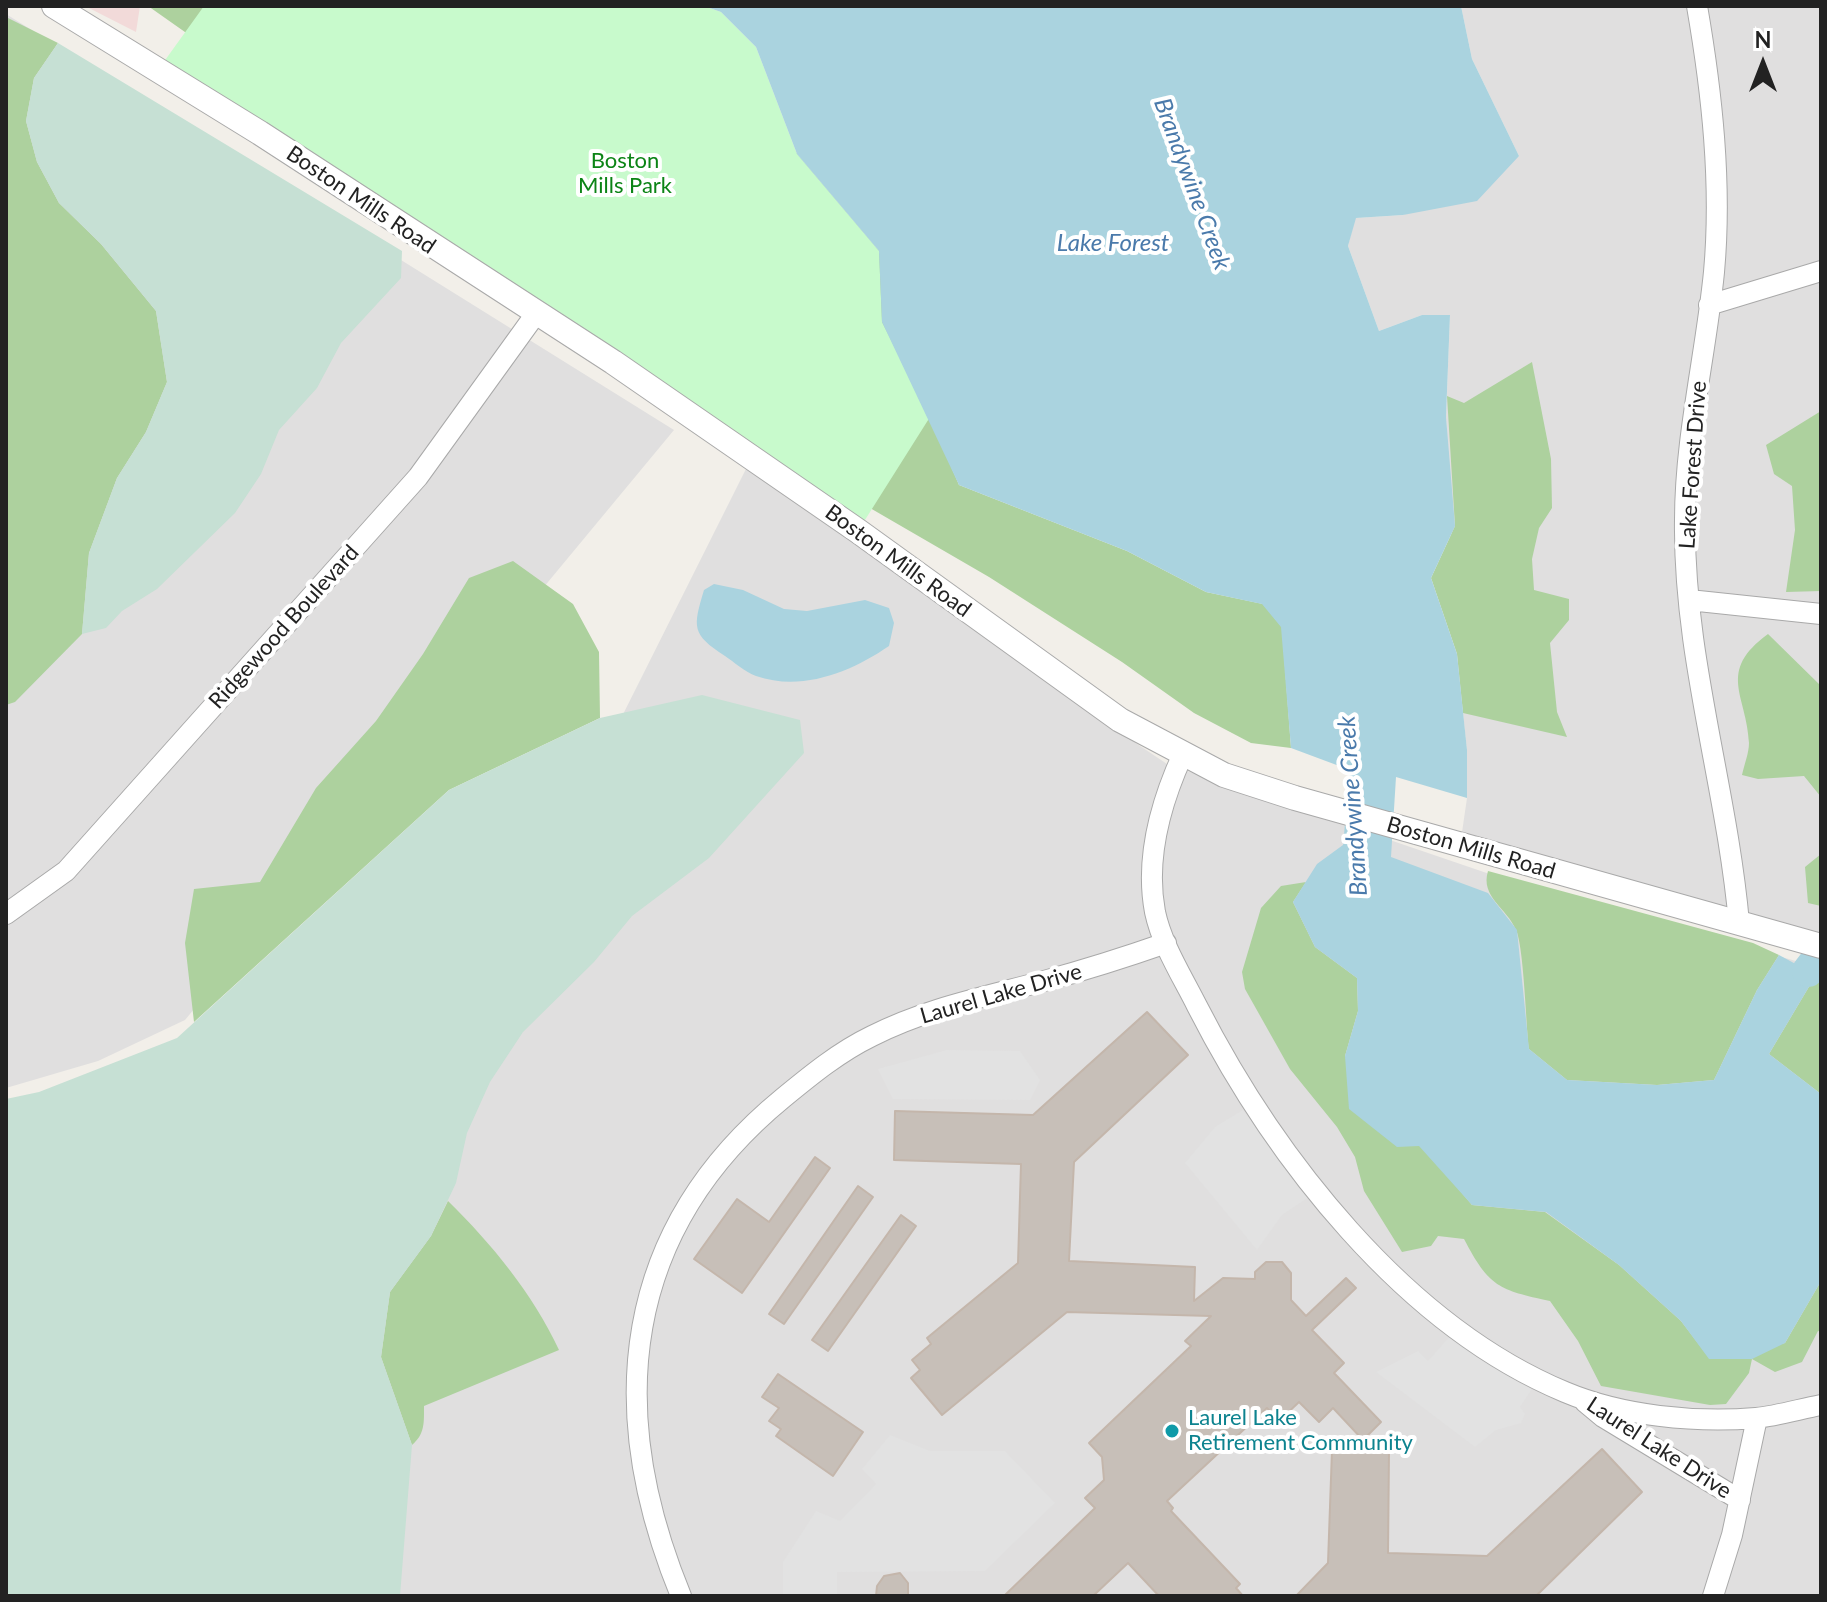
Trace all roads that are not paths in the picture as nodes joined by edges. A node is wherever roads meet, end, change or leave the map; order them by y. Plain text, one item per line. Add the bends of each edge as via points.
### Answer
1 (54, 6) edge
2 (1697, 6) edge
3 (1821, 271) edge
4 (1709, 305) junction
5 (535, 315) junction
6 (1689, 600) junction
7 (1821, 614) edge
8 (1183, 754) junction
9 (6, 914) edge
10 (1739, 923) junction
11 (1166, 943) junction
12 (1816, 944) edge
13 (1578, 1396) junction
14 (1821, 1405) edge
15 (1757, 1418) junction
16 (1740, 1500) junction
17 (681, 1596) edge
18 (1713, 1596) edge

1 - 5 street, Boston Mills Road via 260,133
2 - 4 street, Lake Forest Drive via 1711,103 1717,214
3 - 4 street
4 - 6 street, Lake Forest Drive via 1685,518
5 - 8 street, Boston Mills Road via 699,420 1096,704
5 - 9 street, Ridgewood Boulevard via 408,489 66,871
6 - 7 street
6 - 10 street, Lake Forest Drive
8 - 10 street, Boston Mills Road via 1224,775 1295,798
8 - 11 street, Laurel Lake Drive via 1156,833 1155,912
10 - 12 street, Boston Mills Road
11 - 13 street, Laurel Lake Drive via 1243,1087 1277,1141 1339,1219 1450,1322 1535,1377
11 - 17 street, Laurel Lake Drive via 1045,981 964,999 868,1038 833,1058 760,1116 706,1175 656,1267 637,1358 643,1452 662,1541
13 - 15 street, Laurel Lake Drive via 1648,1413
13 - 16 street, Laurel Lake Drive via 1603,1417
14 - 15 street, Laurel Lake Drive
15 - 16 street, Laurel Lake Drive
16 - 18 street, Laurel Lake Drive

